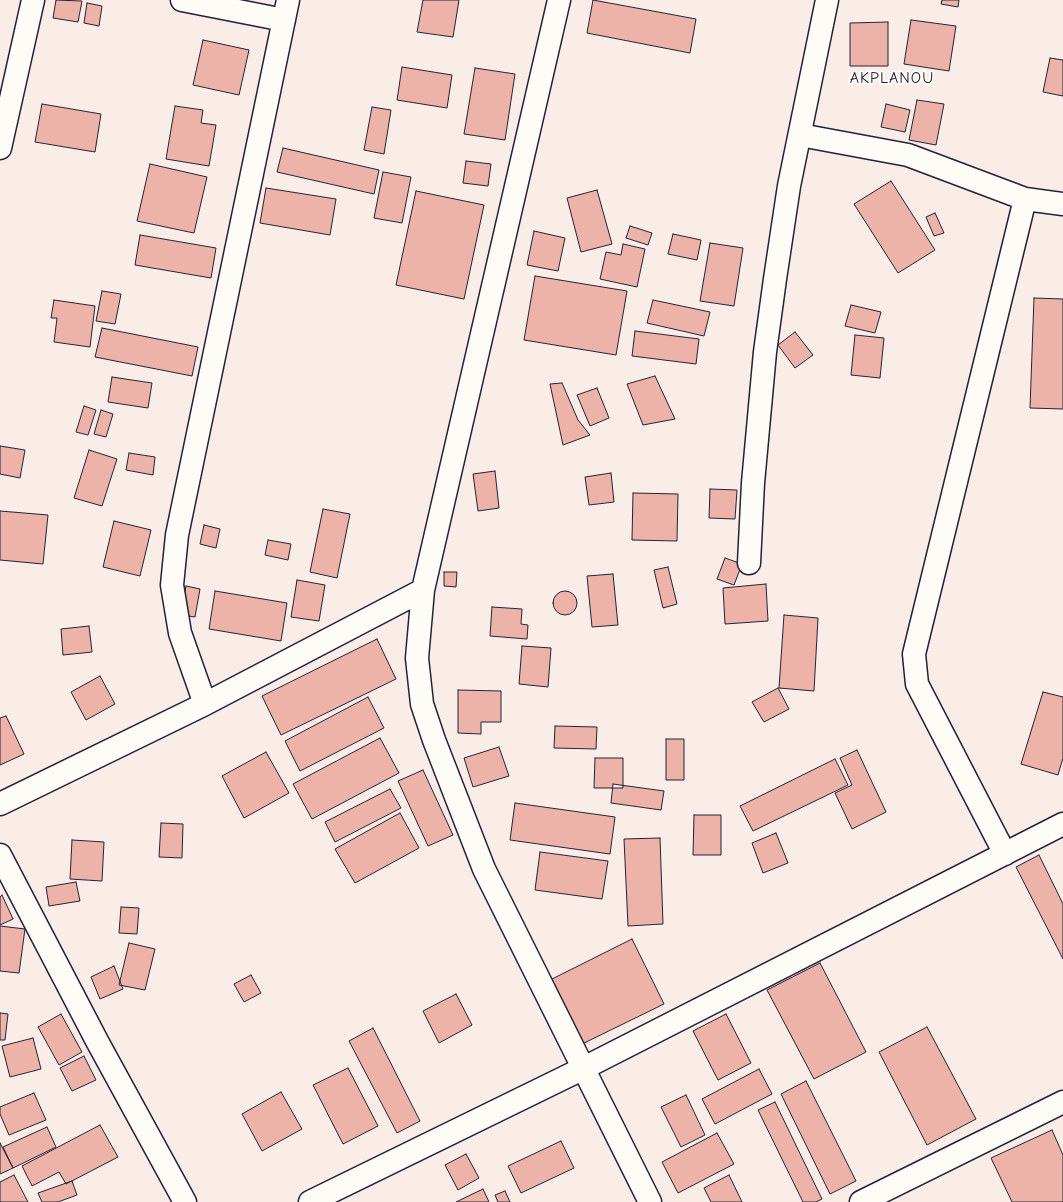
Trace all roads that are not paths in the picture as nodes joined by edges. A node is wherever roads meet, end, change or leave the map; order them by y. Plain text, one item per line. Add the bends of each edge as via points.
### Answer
1 (32, 0) edge
2 (182, 0) edge
3 (559, 0) edge
4 (827, 0) edge
5 (286, 10) edge
6 (800, 135) junction
7 (1, 138) edge
8 (1025, 200) junction
9 (1063, 204) edge
10 (749, 563) dead end
11 (423, 590) junction
12 (205, 704) junction
13 (0, 804) edge
14 (1063, 824) edge
15 (1004, 854) junction
16 (0, 855) edge
17 (584, 1068) junction
18 (1063, 1102) edge
19 (340, 1195) edge
20 (185, 1202) edge
21 (310, 1202) edge
22 (650, 1202) edge
23 (861, 1202) edge

1 - 7 street
2 - 5 street
3 - 11 street
4 - 6 street
5 - 12 street via 177,535 172,585 180,633
6 - 8 street via 908,154
6 - 10 street via 789,186 765,352 753,482
8 - 9 street
8 - 15 street via 914,654 917,684
11 - 12 street
11 - 17 street via 417,658 422,704 434,740 484,869
12 - 13 street
14 - 15 street
15 - 17 street
16 - 20 street
17 - 19 street
17 - 22 street
18 - 23 street
19 - 21 street

